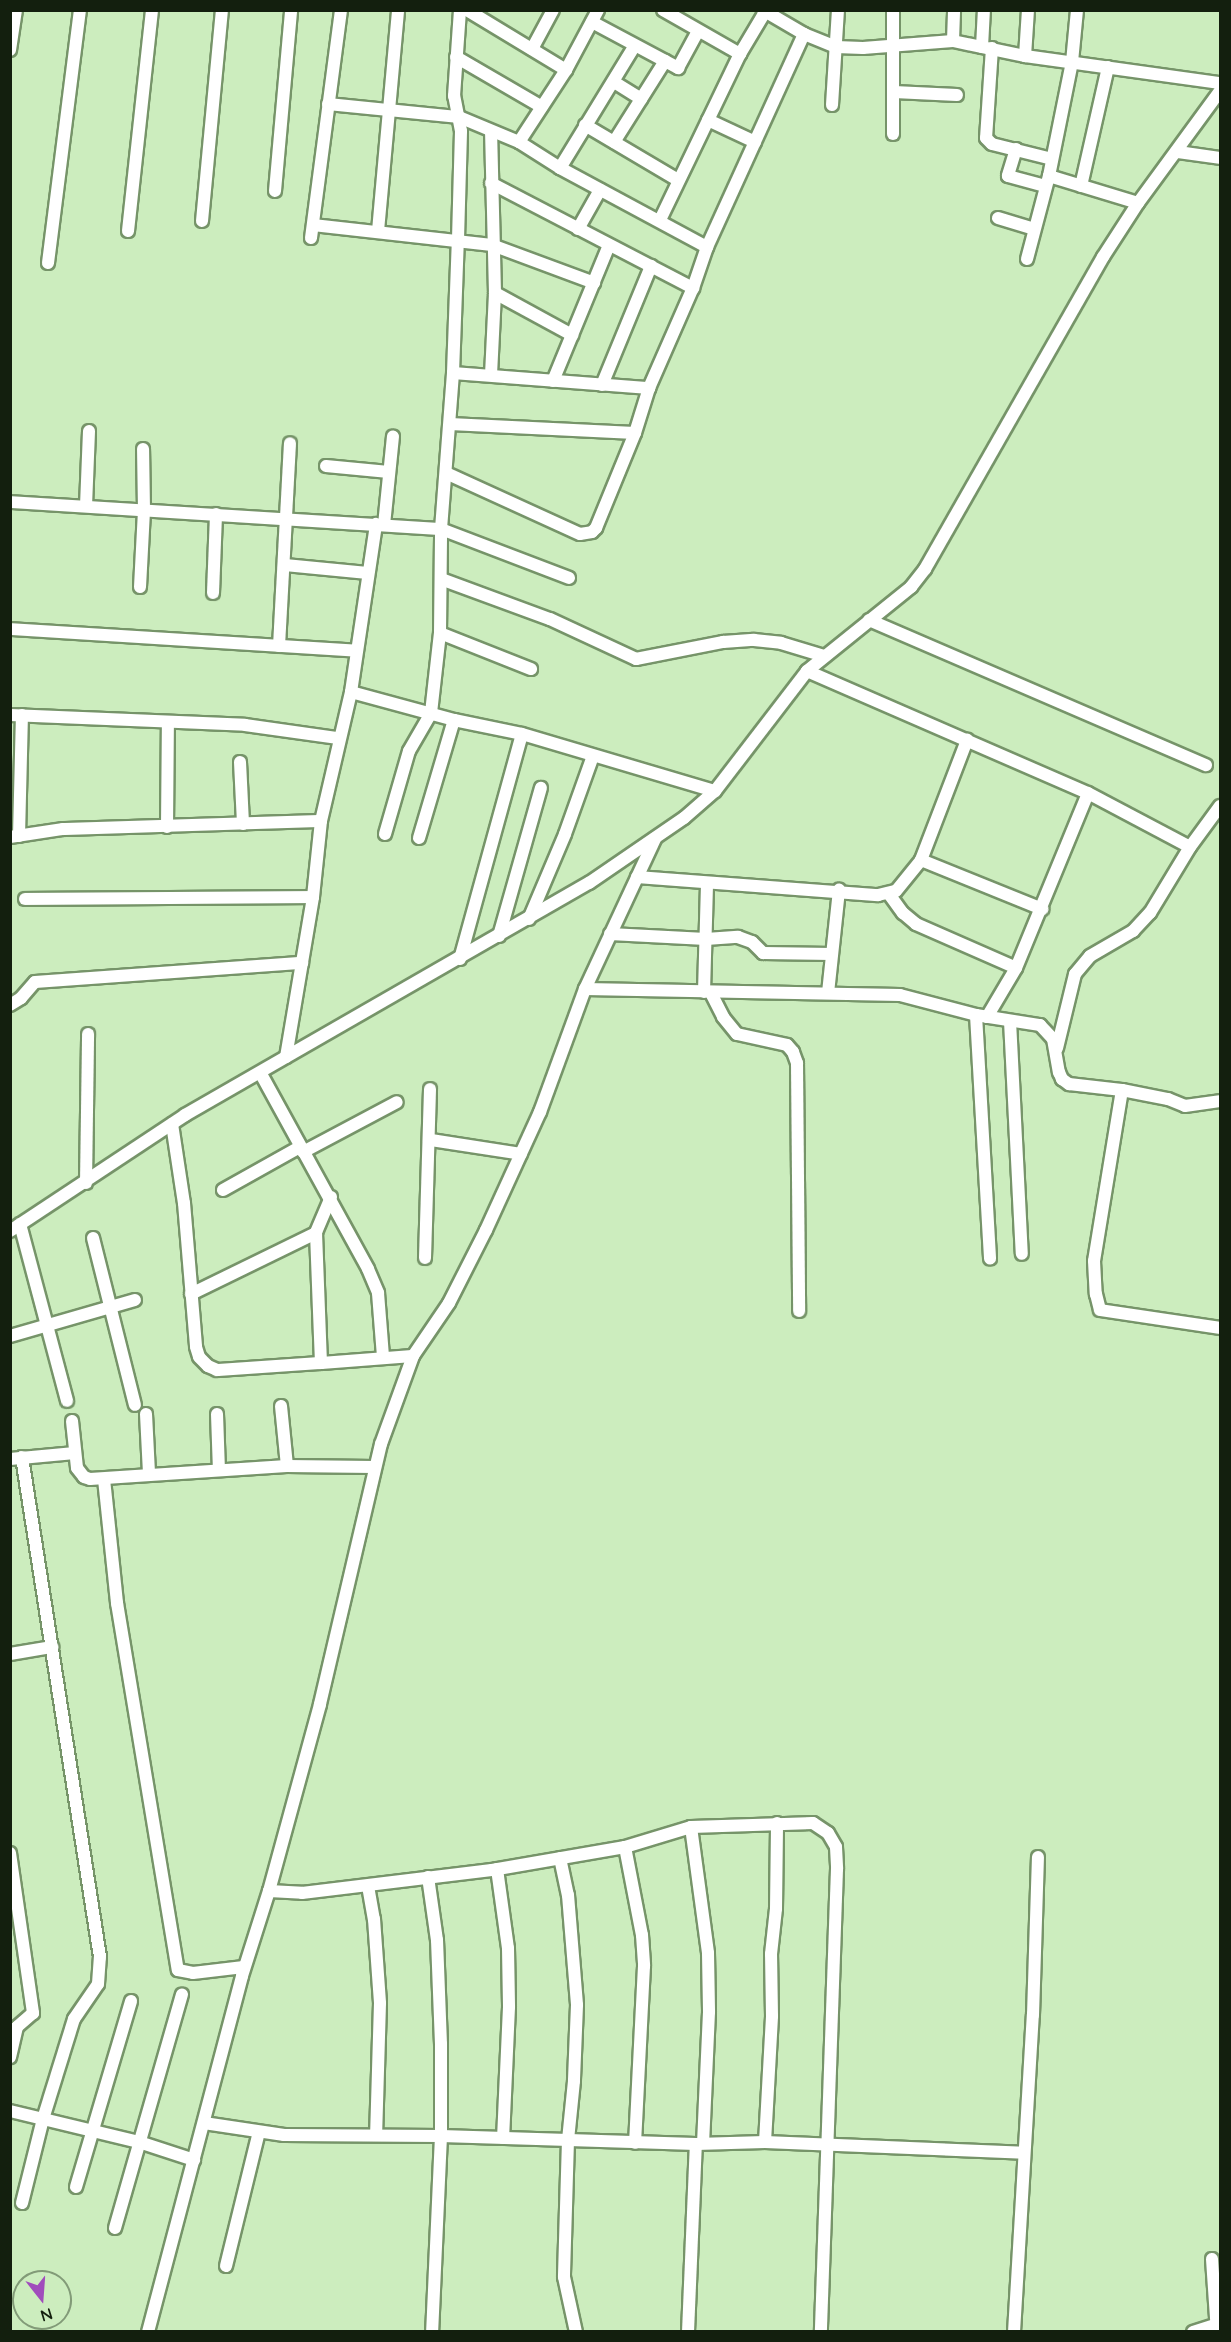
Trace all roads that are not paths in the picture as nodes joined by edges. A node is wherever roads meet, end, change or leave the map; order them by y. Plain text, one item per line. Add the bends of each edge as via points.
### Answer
1 (16, 10) edge
2 (80, 10) edge
3 (152, 10) edge
4 (222, 10) edge
5 (291, 10) edge
6 (341, 10) edge
7 (398, 10) edge
8 (460, 10) edge
9 (467, 10) edge
10 (553, 10) edge
11 (663, 10) edge
12 (837, 10) edge
13 (893, 10) edge
14 (954, 10) edge
15 (984, 10) edge
16 (1028, 10) edge
17 (1077, 10) edge
18 (764, 11) edge
19 (595, 16) edge
20 (788, 17) edge
21 (699, 31) junction
22 (804, 34) junction
23 (953, 41) junction
24 (895, 44) junction
25 (634, 47) junction
26 (836, 47) junction
27 (987, 48) junction
28 (10, 50) edge
29 (532, 50) junction
30 (740, 54) junction
31 (1024, 56) junction
32 (456, 57) junction
33 (665, 61) junction
34 (1072, 62) junction
35 (1108, 67) junction
36 (566, 70) junction
37 (614, 82) junction
38 (1221, 83) edge
39 (1221, 91) edge
40 (894, 92) junction
41 (957, 95) dead end
42 (640, 99) junction
43 (328, 104) junction
44 (832, 105) dead end
45 (542, 106) junction
46 (389, 108) junction
47 (459, 117) junction
48 (708, 120) junction
49 (585, 125) junction
50 (491, 132) junction
51 (893, 134) dead end
52 (519, 142) junction
53 (614, 142) junction
54 (755, 142) junction
55 (1016, 149) junction
56 (1178, 152) junction
57 (1221, 158) edge
58 (1052, 159) junction
59 (560, 168) junction
60 (678, 180) junction
61 (1047, 181) junction
62 (491, 183) junction
63 (1081, 186) junction
64 (600, 190) junction
65 (275, 191) dead end
66 (1138, 203) junction
67 (998, 218) dead end
68 (660, 220) junction
69 (202, 221) dead end
70 (313, 225) junction
71 (1034, 229) junction
72 (578, 230) junction
73 (128, 231) dead end
74 (378, 231) junction
75 (311, 238) dead end
76 (458, 239) junction
77 (492, 245) junction
78 (609, 246) junction
79 (707, 247) junction
80 (1027, 259) dead end
81 (48, 263) dead end
82 (651, 266) junction
83 (594, 283) junction
84 (693, 288) junction
85 (495, 293) junction
86 (572, 335) junction
87 (453, 373) junction
88 (491, 375) junction
89 (553, 381) junction
90 (602, 385) junction
91 (649, 388) junction
92 (450, 424) junction
93 (89, 431) dead end
94 (635, 433) junction
95 (393, 436) dead end
96 (290, 443) dead end
97 (143, 449) dead end
98 (326, 466) dead end
99 (389, 472) junction
100 (446, 473) junction
101 (10, 501) edge
102 (86, 506) junction
103 (144, 510) junction
104 (216, 514) junction
105 (288, 519) junction
106 (380, 525) junction
107 (441, 529) junction
108 (285, 565) junction
109 (368, 573) junction
110 (569, 578) dead end
111 (441, 579) junction
112 (140, 586) dead end
113 (213, 593) dead end
114 (869, 620) junction
115 (10, 629) edge
116 (440, 633) junction
117 (279, 646) junction
118 (356, 651) junction
119 (825, 656) junction
120 (531, 669) dead end
121 (807, 671) junction
122 (351, 692) junction
123 (431, 714) junction
124 (16, 715) edge
125 (454, 720) junction
126 (168, 722) junction
127 (522, 734) junction
128 (338, 738) junction
129 (967, 741) junction
130 (593, 756) junction
131 (240, 762) dead end
132 (1206, 765) dead end
133 (541, 788) dead end
134 (715, 791) junction
135 (1088, 793) junction
136 (1221, 806) edge
137 (321, 821) junction
138 (243, 824) junction
139 (167, 827) junction
140 (385, 834) dead end
141 (15, 836) edge
142 (419, 838) dead end
143 (656, 838) junction
144 (1190, 847) junction
145 (921, 860) junction
146 (637, 877) junction
147 (707, 883) junction
148 (839, 890) junction
149 (889, 894) junction
150 (313, 897) junction
151 (26, 899) dead end
152 (1042, 909) junction
153 (529, 919) junction
154 (610, 934) junction
155 (499, 936) junction
156 (706, 939) junction
157 (832, 954) junction
158 (460, 959) junction
159 (302, 963) junction
160 (1016, 968) junction
161 (585, 989) junction
162 (708, 993) junction
163 (828, 993) junction
164 (10, 1005) edge
165 (981, 1016) junction
166 (1010, 1021) junction
167 (88, 1034) dead end
168 (1056, 1050) junction
169 (286, 1057) junction
170 (261, 1074) junction
171 (430, 1089) dead end
172 (1122, 1090) junction
173 (1221, 1101) edge
174 (398, 1102) dead end
175 (172, 1124) junction
176 (431, 1140) junction
177 (302, 1150) junction
178 (521, 1154) junction
179 (86, 1183) junction
180 (223, 1190) dead end
181 (331, 1197) junction
182 (15, 1228) edge
183 (316, 1233) junction
184 (93, 1238) dead end
185 (1022, 1254) dead end
186 (425, 1258) dead end
187 (990, 1259) dead end
188 (191, 1294) junction
189 (135, 1300) dead end
190 (110, 1307) junction
191 (799, 1311) dead end
192 (47, 1325) junction
193 (1221, 1328) edge
194 (10, 1335) edge
195 (413, 1356) junction
196 (383, 1357) junction
197 (321, 1363) junction
198 (67, 1401) dead end
199 (135, 1405) dead end
200 (281, 1406) dead end
201 (146, 1414) dead end
202 (218, 1414) dead end
203 (72, 1421) dead end
204 (75, 1453) junction
205 (16, 1458) edge
206 (287, 1466) junction
207 (374, 1467) junction
208 (219, 1470) junction
209 (149, 1474) junction
210 (104, 1479) junction
211 (52, 1647) junction
212 (10, 1654) edge
213 (777, 1823) junction
214 (691, 1827) junction
215 (625, 1846) junction
216 (10, 1853) edge
217 (1038, 1857) dead end
218 (560, 1858) junction
219 (497, 1869) junction
220 (428, 1877) junction
221 (368, 1886) junction
222 (269, 1891) junction
223 (244, 1967) junction
224 (182, 1994) dead end
225 (131, 2001) dead end
226 (10, 2057) edge
227 (10, 2111) edge
228 (43, 2119) junction
229 (204, 2123) junction
230 (92, 2130) junction
231 (259, 2133) junction
232 (376, 2135) junction
233 (441, 2136) junction
234 (503, 2138) junction
235 (568, 2140) junction
236 (139, 2142) junction
237 (765, 2142) junction
238 (635, 2143) junction
239 (700, 2143) junction
240 (828, 2145) junction
241 (1024, 2153) junction
242 (194, 2160) junction
243 (76, 2187) dead end
244 (22, 2203) dead end
245 (115, 2228) dead end
246 (1212, 2259) dead end
247 (226, 2266) dead end
248 (1218, 2326) edge
249 (148, 2331) edge
250 (432, 2331) edge
251 (576, 2331) edge
252 (688, 2331) edge
253 (821, 2331) edge
254 (1014, 2331) edge
255 (1193, 2331) edge

1 - 28 street
2 - 81 street
3 - 73 street
4 - 69 street
5 - 65 street
6 - 43 street
7 - 46 street
8 - 32 street
9 - 29 street
10 - 29 street
11 - 21 street
12 - 26 street
13 - 24 street
14 - 23 street
15 - 27 street
16 - 31 street
17 - 34 street
18 - 20 street
18 - 30 street
19 - 25 street
19 - 36 street
20 - 22 street
21 - 30 street
21 - 33 street via 681,67
22 - 26 street
22 - 54 street
23 - 24 street
23 - 27 street
24 - 26 street
24 - 40 street
25 - 33 street
25 - 37 street
26 - 44 street
27 - 31 street
27 - 55 street via 986,138 992,144
29 - 36 street
30 - 48 street
31 - 34 street
32 - 45 street
32 - 47 street via 454,96
33 - 42 street
34 - 35 street
34 - 58 street
35 - 38 street
35 - 63 street
36 - 45 street
37 - 42 street
37 - 49 street
39 - 56 street
40 - 41 street
40 - 51 street
42 - 53 street
43 - 46 street
43 - 70 street
45 - 52 street
46 - 47 street
46 - 74 street
47 - 50 street
47 - 76 street
48 - 54 street
48 - 60 street
49 - 53 street
49 - 59 street
50 - 52 street
50 - 62 street
52 - 59 street
53 - 60 street
54 - 79 street
55 - 58 street
55 - 61 street via 1008,176
56 - 57 street
56 - 66 street
58 - 61 street
59 - 64 street
60 - 68 street
61 - 63 street
61 - 71 street
62 - 72 street
62 - 77 street
63 - 66 street
64 - 68 street
64 - 72 street
66 - 114 street via 1103,257 925,569 911,587
67 - 71 street
68 - 79 street
70 - 74 street
70 - 75 street
71 - 80 street
72 - 78 street
74 - 76 street
76 - 77 street
76 - 87 street
77 - 83 street
77 - 85 street
78 - 82 street
78 - 83 street
79 - 84 street
82 - 84 street
82 - 90 street
83 - 86 street
84 - 91 street
85 - 86 street
85 - 88 street
86 - 89 street
87 - 88 street
87 - 92 street
88 - 89 street
89 - 90 street
90 - 91 street
91 - 94 street
92 - 94 street
92 - 100 street
93 - 102 street
94 - 100 street via 596,528 587,534
95 - 99 street
96 - 105 street
97 - 103 street
98 - 99 street
99 - 106 street
100 - 107 street
101 - 102 street
102 - 103 street
103 - 104 street
103 - 112 street
104 - 105 street
104 - 113 street
105 - 106 street
105 - 108 street
106 - 107 street
106 - 109 street
107 - 110 street
107 - 111 street
108 - 109 street
108 - 117 street
109 - 118 street
111 - 116 street
111 - 119 street via 550,619 636,659 754,640 781,643
114 - 119 street
114 - 132 street
115 - 117 street
116 - 120 street
116 - 123 street
117 - 118 street
118 - 122 street
119 - 121 street
121 - 129 street
121 - 134 street
122 - 123 street
122 - 128 street
123 - 125 street
123 - 140 street via 409,751
124 - 126 street
124 - 141 street
125 - 127 street
125 - 142 street
126 - 128 street via 245,725
126 - 139 street
127 - 130 street
127 - 158 street
128 - 137 street
129 - 135 street
129 - 145 street
130 - 134 street
130 - 153 street
131 - 138 street
133 - 155 street
134 - 143 street
135 - 144 street
135 - 152 street
136 - 144 street
137 - 138 street
137 - 150 street
138 - 139 street
139 - 141 street via 63,829
143 - 146 street
143 - 153 street
144 - 168 street via 1150,913 1133,932 1090,956 1075,974
145 - 149 street via 896,891
145 - 152 street
146 - 147 street
146 - 154 street
147 - 148 street
147 - 156 street
148 - 149 street
148 - 157 street
149 - 160 street via 916,924
150 - 151 street
150 - 159 street
152 - 160 street
153 - 155 street
154 - 156 street
154 - 161 street
155 - 158 street
156 - 157 street via 738,937 763,952
156 - 162 street
157 - 163 street
158 - 169 street
159 - 164 street via 34,982
159 - 169 street
160 - 165 street
161 - 162 street
161 - 178 street
162 - 163 street
162 - 191 street via 730,1028 746,1038 787,1045 797,1063
163 - 165 street via 900,995
165 - 166 street
165 - 187 street
166 - 168 street via 1040,1025 1053,1039
166 - 185 street
167 - 179 street
168 - 172 street via 1059,1072 1069,1084
169 - 170 street
170 - 175 street
170 - 177 street
171 - 176 street
172 - 173 street via 1185,1106
172 - 193 street via 1094,1261 1100,1310
174 - 177 street
175 - 179 street
175 - 188 street via 184,1203
176 - 178 street
176 - 186 street
177 - 180 street
177 - 181 street
178 - 195 street via 449,1303
179 - 182 street
181 - 183 street
181 - 196 street via 378,1293
182 - 192 street
183 - 188 street
183 - 197 street
184 - 190 street
188 - 197 street via 196,1347 208,1366 217,1370
189 - 190 street
190 - 192 street
190 - 199 street
192 - 194 street
192 - 198 street
195 - 196 street
195 - 207 street
196 - 197 street
200 - 206 street
201 - 209 street
202 - 208 street
203 - 204 street
204 - 205 street
204 - 210 street via 80,1474
205 - 211 street
206 - 207 street
206 - 208 street
207 - 222 street via 320,1704
208 - 209 street
209 - 210 street
210 - 223 street via 117,1603 178,1970 193,1973
211 - 212 street
211 - 228 street via 100,1957 98,1984 74,2019
213 - 214 street
213 - 237 street
213 - 240 street via 813,1823 828,1833 836,1846
214 - 215 street
214 - 239 street via 708,1953 709,2012
215 - 218 street
215 - 238 street via 644,1966
216 - 226 street via 33,2013 17,2027
217 - 241 street
218 - 219 street
218 - 235 street via 568,1895 577,2005
219 - 220 street
219 - 234 street via 508,1948
220 - 221 street
220 - 233 street via 437,1940
221 - 222 street via 302,1893
221 - 232 street via 380,2003
222 - 223 street
223 - 229 street
224 - 236 street
225 - 230 street
227 - 228 street
228 - 230 street
228 - 244 street
229 - 231 street
229 - 242 street
230 - 236 street
230 - 243 street
231 - 232 street
231 - 247 street
232 - 233 street
233 - 234 street
233 - 250 street
234 - 235 street
235 - 238 street
235 - 251 street via 564,2277
236 - 242 street
236 - 245 street
237 - 239 street
237 - 240 street
238 - 239 street
239 - 252 street
240 - 241 street
240 - 253 street
241 - 254 street
242 - 249 street
246 - 248 street
248 - 255 street

